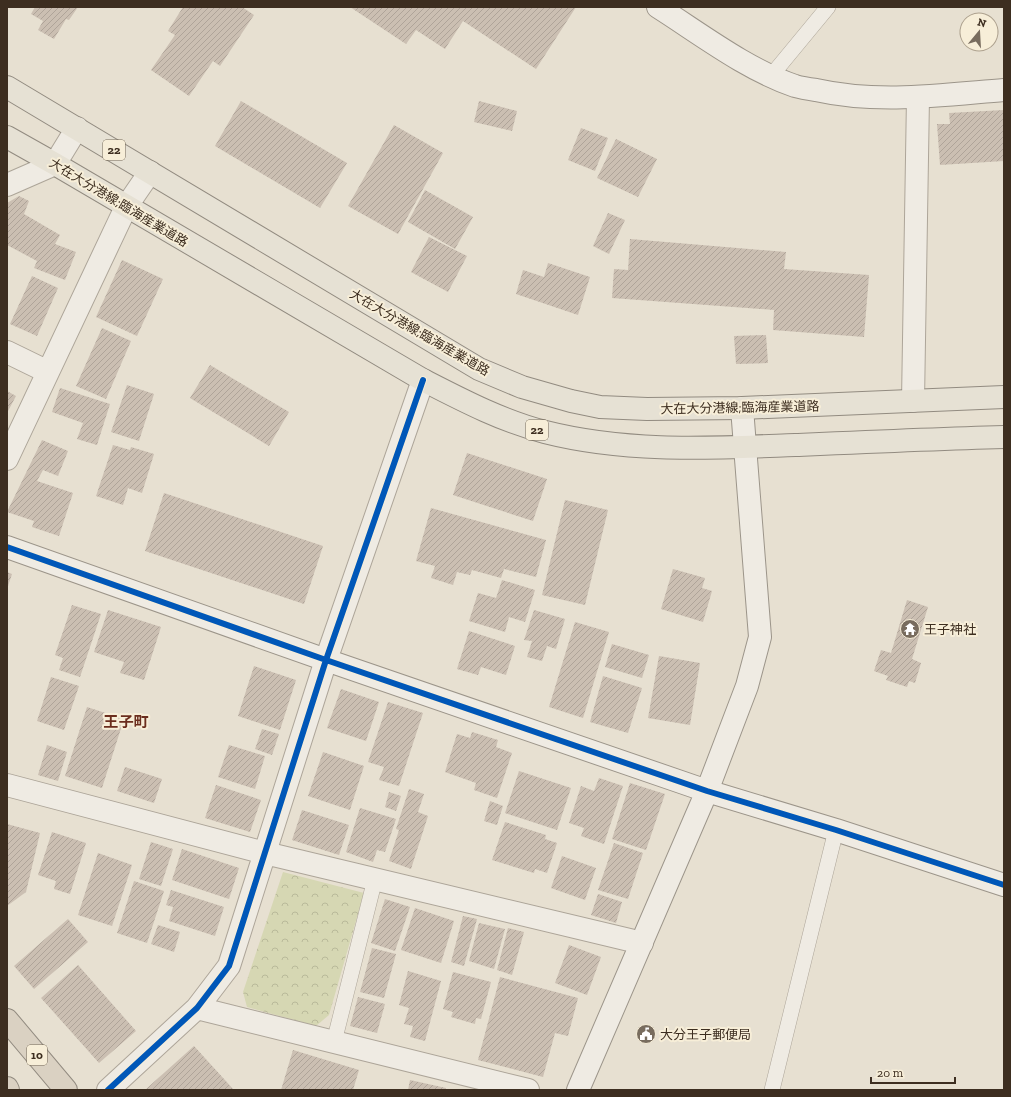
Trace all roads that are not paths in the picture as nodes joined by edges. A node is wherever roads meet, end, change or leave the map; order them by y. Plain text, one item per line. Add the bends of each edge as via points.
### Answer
1 (658, 7) edge
2 (828, 7) edge
3 (771, 76) junction
4 (7, 87) edge
5 (1004, 90) edge
6 (918, 97) junction
7 (77, 128) junction
8 (7, 137) edge
9 (55, 164) junction
10 (150, 172) junction
11 (7, 185) edge
12 (126, 207) junction
13 (7, 352) edge
14 (48, 372) junction
15 (423, 380) junction
16 (1004, 397) edge
17 (913, 401) junction
18 (742, 408) junction
19 (1004, 437) edge
20 (745, 447) junction
21 (7, 459) edge
22 (7, 547) edge
23 (326, 660) junction
24 (7, 786) edge
25 (707, 790) junction
26 (836, 830) junction
27 (265, 853) junction
28 (375, 879) junction
29 (1004, 885) edge
30 (642, 943) junction
31 (197, 1008) junction
32 (7, 1020) edge
33 (334, 1042) junction
34 (66, 1090) edge
35 (108, 1090) edge
36 (528, 1090) edge
37 (578, 1090) edge
38 (772, 1090) edge

1 - 3 street
2 - 3 lane
3 - 6 street via 796,86 831,94
4 - 7 main road, 大在大分港線;臨海産業道路 / 22
5 - 6 street
6 - 17 street
7 - 9 street
7 - 10 main road, 大在大分港線;臨海産業道路 / 22
8 - 9 main road, 大在大分港線;臨海産業道路 / 22
9 - 11 street
9 - 12 main road, 大在大分港線;臨海産業道路 / 22
10 - 12 street
10 - 18 main road, 大在大分港線;臨海産業道路 / 22 via 479,369 522,387 600,407
12 - 14 street
12 - 15 main road, 大在大分港線;臨海産業道路 / 22
13 - 14 street
14 - 21 street
15 - 20 main road, 大在大分港線;臨海産業道路 / 22 via 480,408 545,432 600,443 649,448
15 - 23 street
16 - 17 main road, 大在大分港線;臨海産業道路 / 22
17 - 18 main road, 大在大分港線;臨海産業道路 / 22
18 - 20 street
19 - 20 main road, 大在大分港線;臨海産業道路 / 22
20 - 25 street via 760,637 747,686
22 - 23 street
23 - 25 street
23 - 27 street
24 - 27 street
25 - 26 street
25 - 30 street
26 - 29 street
26 - 38 lane
27 - 28 street
27 - 31 street via 229,966
28 - 30 street
28 - 33 lane
30 - 37 street
31 - 33 street
31 - 35 street
32 - 34 highway, 10
33 - 36 street

